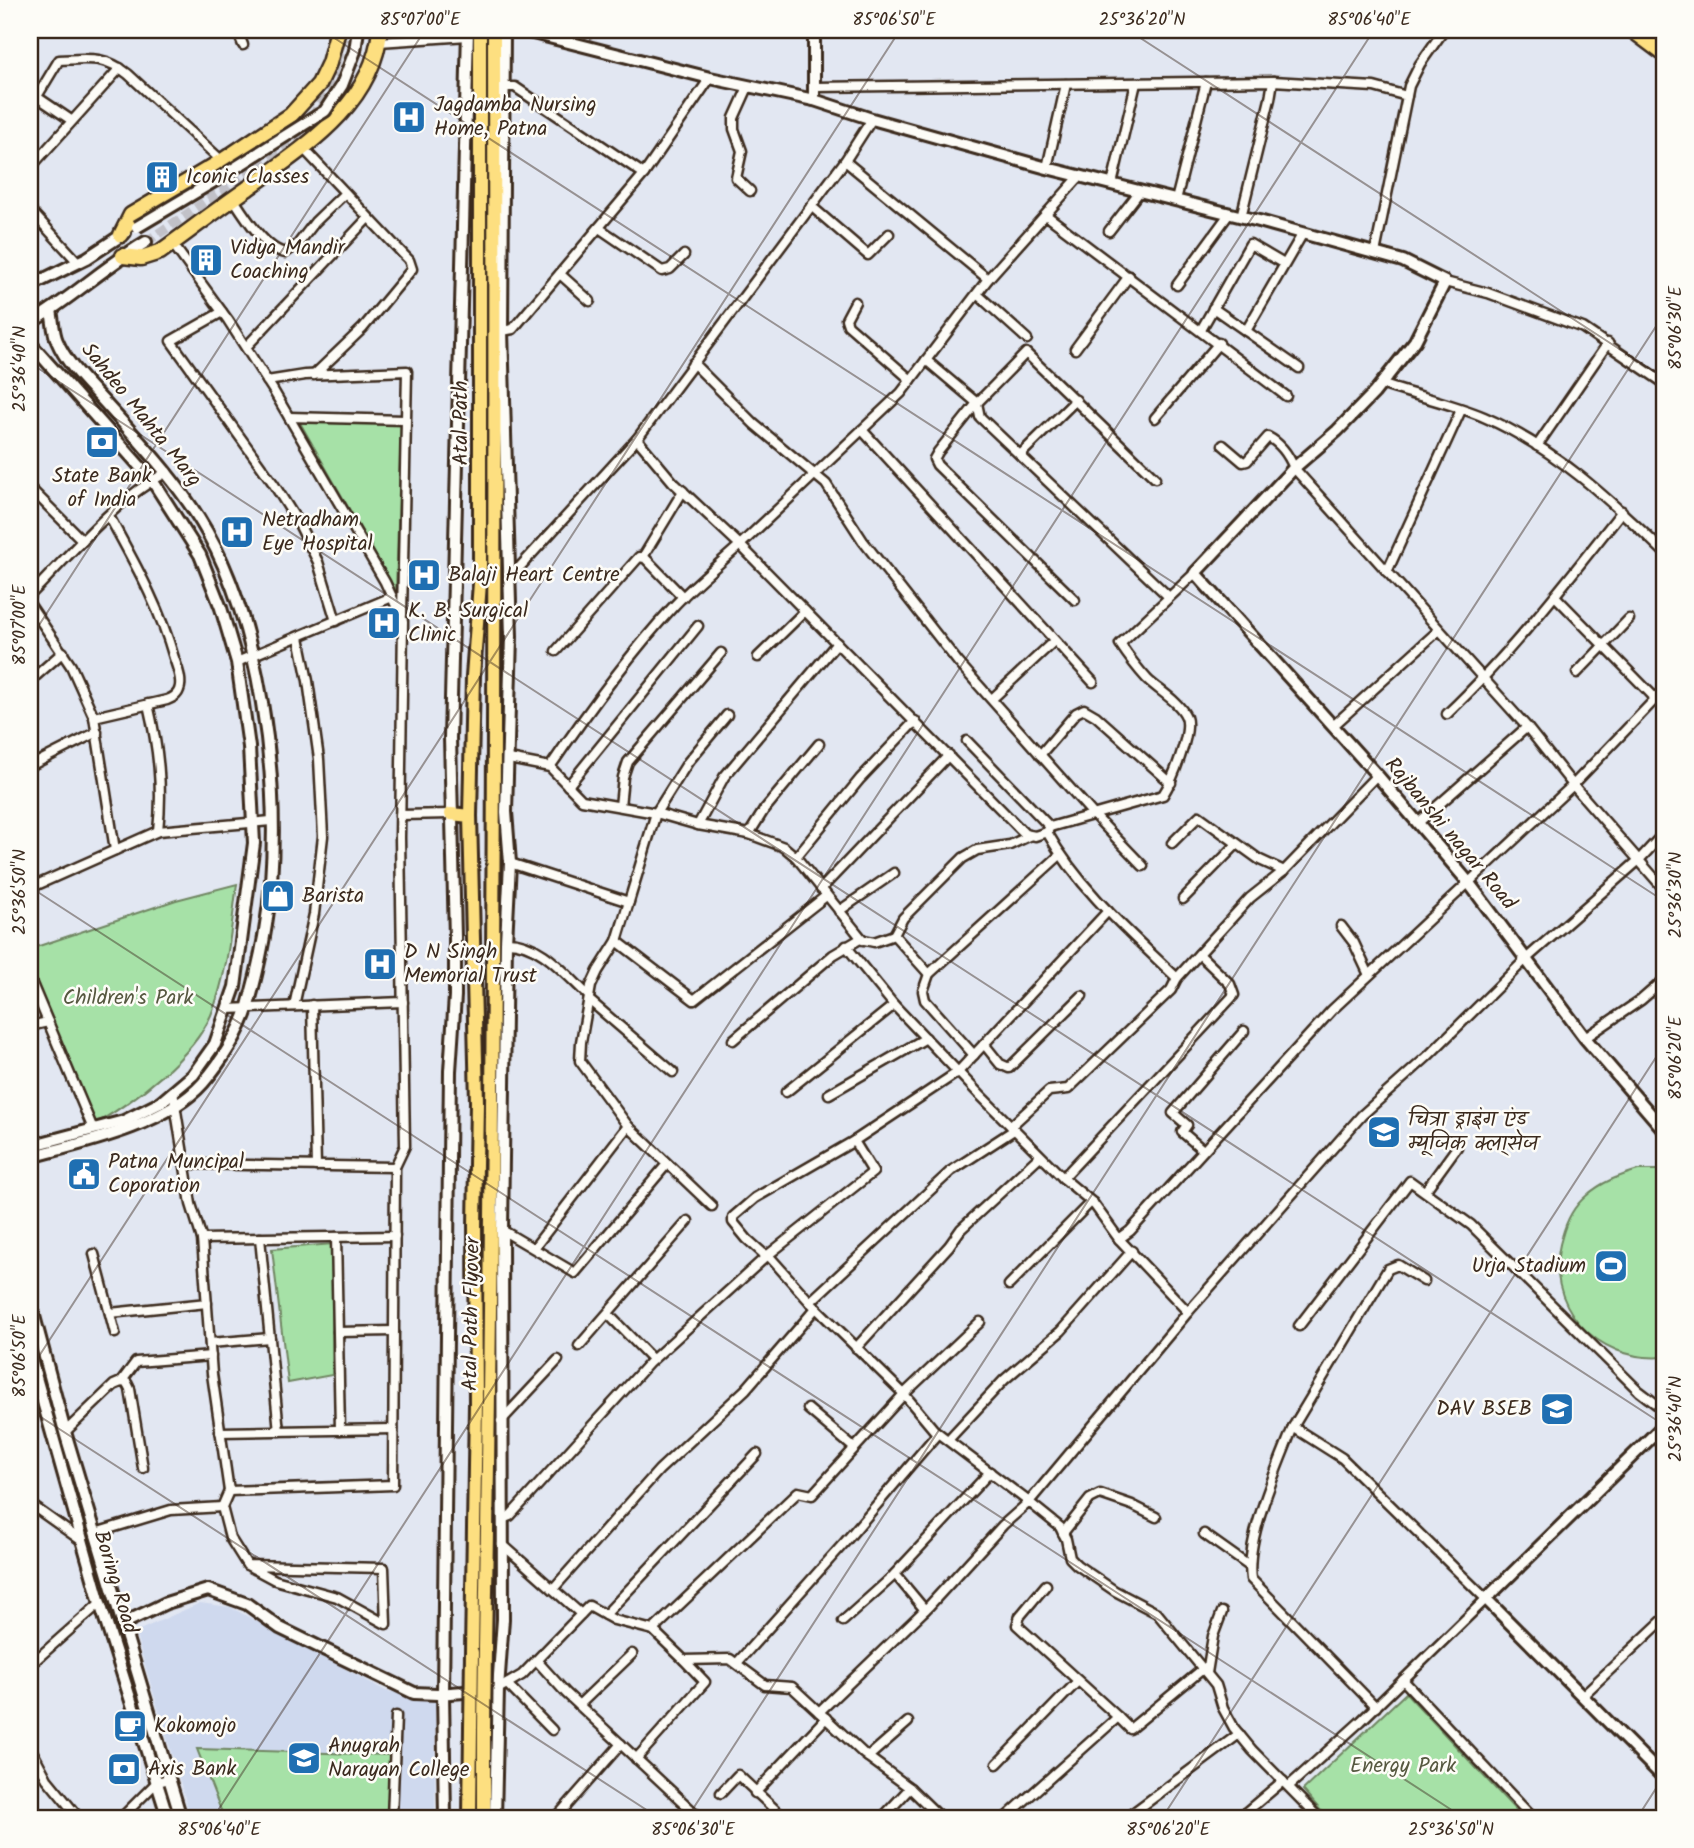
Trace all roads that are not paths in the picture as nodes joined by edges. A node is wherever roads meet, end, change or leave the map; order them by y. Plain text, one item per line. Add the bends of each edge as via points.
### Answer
1 (237, 30) edge
2 (338, 30) edge
3 (358, 30) edge
4 (521, 30) edge
5 (814, 30) edge
6 (1444, 30) edge
7 (1632, 30) edge
8 (497, 31) edge
9 (474, 32) edge
10 (380, 36) edge
11 (243, 45) dead end
12 (1664, 54) edge
13 (120, 68) junction
14 (710, 78) junction
15 (1273, 81) junction
16 (1206, 82) junction
17 (1136, 83) junction
18 (1066, 84) junction
19 (748, 86) junction
20 (504, 87) junction
21 (815, 87) junction
22 (1407, 96) junction
23 (37, 97) junction
24 (814, 100) junction
25 (30, 108) edge
26 (872, 119) junction
27 (71, 120) junction
28 (303, 148) junction
29 (222, 161) junction
30 (845, 161) junction
31 (30, 168) edge
32 (1047, 168) junction
33 (644, 174) junction
34 (1080, 176) junction
35 (1112, 184) junction
36 (750, 191) dead end
37 (1140, 191) junction
38 (345, 193) junction
39 (233, 198) junction
40 (1176, 200) junction
41 (811, 206) junction
42 (30, 210) edge
43 (1229, 214) junction
44 (1046, 215) junction
45 (1241, 216) junction
46 (368, 218) junction
47 (599, 228) junction
48 (1109, 230) dead end
49 (1303, 233) junction
50 (889, 234) dead end
51 (121, 235) junction
52 (146, 242) tunnel mouth
53 (172, 243) junction
54 (1375, 253) junction
55 (684, 255) dead end
56 (123, 256) junction
57 (82, 260) junction
58 (1284, 264) junction
59 (104, 269) junction
60 (560, 274) junction
61 (1129, 276) junction
62 (92, 279) junction
63 (988, 279) junction
64 (1445, 282) junction
65 (1177, 285) dead end
66 (30, 286) edge
67 (976, 294) junction
68 (590, 300) dead end
69 (855, 302) dead end
70 (1213, 308) junction
71 (51, 310) junction
72 (222, 312) junction
73 (30, 323) edge
74 (1201, 330) junction
75 (502, 331) junction
76 (1246, 331) junction
77 (1027, 339) dead end
78 (30, 343) edge
79 (1219, 343) junction
80 (1608, 343) junction
81 (246, 347) junction
82 (1075, 349) dead end
83 (926, 360) junction
84 (693, 363) junction
85 (1299, 368) dead end
86 (314, 375) junction
87 (911, 380) junction
88 (267, 381) junction
89 (1664, 383) edge
90 (1381, 384) junction
91 (1286, 396) dead end
92 (1076, 400) junction
93 (977, 403) junction
94 (1461, 410) junction
95 (289, 417) junction
96 (1155, 418) dead end
97 (405, 420) junction
98 (862, 430) junction
99 (637, 439) junction
100 (1223, 445) dead end
101 (1536, 446) junction
102 (1020, 455) junction
103 (1294, 467) junction
104 (167, 471) junction
105 (815, 475) junction
106 (1155, 478) dead end
107 (152, 480) junction
108 (30, 488) edge
109 (683, 491) junction
110 (1622, 511) junction
111 (108, 516) junction
112 (83, 541) junction
113 (740, 545) junction
114 (1664, 552) edge
115 (643, 556) junction
116 (508, 570) junction
117 (1387, 572) junction
118 (1195, 573) junction
119 (30, 595) edge
120 (1555, 596) junction
121 (392, 597) junction
122 (683, 597) junction
123 (1169, 597) junction
124 (1075, 600) dead end
125 (30, 605) edge
126 (805, 611) junction
127 (401, 618) junction
128 (1629, 619) dead end
129 (336, 621) junction
130 (698, 626) dead end
131 (1439, 630) junction
132 (299, 637) junction
133 (1054, 640) junction
134 (837, 643) junction
135 (1604, 646) junction
136 (556, 651) dead end
137 (63, 652) junction
138 (721, 653) dead end
139 (252, 656) junction
140 (758, 657) dead end
141 (237, 662) junction
142 (1577, 673) dead end
143 (1483, 679) junction
144 (30, 681) edge
145 (1093, 682) dead end
146 (1664, 690) edge
147 (992, 699) junction
148 (1656, 699) junction
149 (148, 704) junction
150 (1447, 714) dead end
151 (727, 715) dead end
152 (94, 718) junction
153 (915, 721) junction
154 (1333, 726) junction
155 (1527, 727) junction
156 (97, 733) junction
157 (967, 741) dead end
158 (819, 744) dead end
159 (949, 755) junction
160 (1040, 755) junction
161 (509, 760) junction
162 (30, 766) edge
163 (550, 767) junction
164 (1377, 775) junction
165 (1171, 783) junction
166 (1573, 785) junction
167 (568, 786) junction
168 (620, 806) junction
169 (500, 811) junction
170 (656, 813) junction
171 (451, 814) junction
172 (1093, 814) junction
173 (400, 815) junction
174 (470, 816) junction
175 (271, 821) junction
176 (253, 822) junction
177 (1418, 823) junction
178 (698, 825) junction
179 (1048, 830) junction
180 (158, 831) junction
181 (1664, 833) edge
182 (749, 834) junction
183 (1029, 836) junction
184 (1172, 843) dead end
185 (1237, 844) junction
186 (115, 850) junction
187 (1060, 855) junction
188 (796, 857) junction
189 (1639, 860) junction
190 (510, 863) junction
191 (1143, 866) dead end
192 (1284, 871) junction
193 (894, 873) dead end
194 (1469, 883) junction
195 (30, 888) edge
196 (1664, 889) edge
197 (821, 898) junction
198 (1183, 899) dead end
199 (629, 902) junction
200 (839, 911) junction
201 (1108, 911) junction
202 (1341, 926) dead end
203 (894, 935) junction
204 (617, 941) junction
205 (506, 942) junction
206 (855, 942) junction
207 (1199, 954) junction
208 (1526, 959) junction
209 (929, 974) junction
210 (1369, 975) junction
211 (1177, 978) junction
212 (30, 979) edge
213 (1664, 980) edge
214 (1082, 996) dead end
215 (589, 998) junction
216 (403, 1002) junction
217 (312, 1005) junction
218 (894, 1005) junction
219 (294, 1006) junction
220 (247, 1008) junction
221 (228, 1009) junction
222 (48, 1022) junction
223 (30, 1026) edge
224 (1244, 1031) dead end
225 (926, 1038) junction
226 (1585, 1038) junction
227 (733, 1040) dead end
228 (984, 1044) junction
229 (972, 1057) junction
230 (960, 1069) junction
231 (673, 1072) dead end
232 (173, 1092) junction
233 (786, 1092) dead end
234 (830, 1094) dead end
235 (175, 1105) junction
236 (1015, 1124) junction
237 (628, 1126) junction
238 (93, 1129) junction
239 (1664, 1130) edge
240 (854, 1140) junction
241 (30, 1146) edge
242 (1457, 1147) dead end
243 (1203, 1150) junction
244 (1040, 1156) junction
245 (30, 1157) edge
246 (185, 1164) junction
247 (667, 1164) junction
248 (316, 1166) junction
249 (395, 1167) junction
250 (1066, 1175) junction
251 (1425, 1191) junction
252 (1094, 1203) junction
253 (712, 1206) dead end
254 (688, 1221) dead end
255 (502, 1230) junction
256 (1124, 1235) junction
257 (394, 1236) junction
258 (336, 1237) junction
259 (260, 1238) junction
260 (202, 1239) junction
261 (534, 1248) junction
262 (1132, 1251) junction
263 (94, 1254) dead end
264 (765, 1258) junction
265 (1424, 1281) dead end
266 (1009, 1284) dead end
267 (30, 1301) edge
268 (207, 1303) junction
269 (813, 1305) junction
270 (1188, 1312) junction
271 (110, 1313) junction
272 (608, 1314) junction
273 (980, 1322) dead end
274 (1299, 1326) dead end
275 (394, 1331) junction
276 (338, 1332) junction
277 (115, 1333) dead end
278 (270, 1338) junction
279 (210, 1343) junction
280 (579, 1346) dead end
281 (856, 1348) junction
282 (30, 1356) edge
283 (211, 1356) junction
284 (652, 1359) junction
285 (558, 1360) dead end
286 (121, 1382) junction
287 (904, 1394) junction
288 (808, 1409) dead end
289 (1664, 1410) edge
290 (501, 1422) junction
291 (1664, 1425) edge
292 (1293, 1427) junction
293 (393, 1429) junction
294 (340, 1430) junction
295 (279, 1431) junction
296 (65, 1432) junction
297 (220, 1432) junction
298 (938, 1433) junction
299 (948, 1440) junction
300 (854, 1448) junction
301 (757, 1454) dead end
302 (143, 1468) dead end
303 (990, 1472) junction
304 (229, 1491) junction
305 (1029, 1502) junction
306 (30, 1504) edge
307 (222, 1507) junction
308 (1156, 1517) dead end
309 (502, 1519) junction
310 (95, 1533) junction
311 (1063, 1533) junction
312 (1204, 1534) dead end
313 (82, 1541) junction
314 (502, 1544) junction
315 (247, 1565) junction
316 (1249, 1566) junction
317 (895, 1574) junction
318 (1046, 1585) dead end
319 (553, 1589) junction
320 (1486, 1599) junction
321 (100, 1603) junction
322 (925, 1610) junction
323 (1222, 1612) dead end
324 (581, 1614) junction
325 (605, 1615) junction
326 (1664, 1619) edge
327 (843, 1621) dead end
328 (122, 1623) junction
329 (653, 1630) junction
330 (478, 1650) junction
331 (632, 1654) dead end
332 (684, 1660) junction
333 (537, 1661) junction
334 (737, 1663) junction
335 (30, 1665) edge
336 (1206, 1671) junction
337 (1403, 1680) junction
338 (1078, 1681) junction
339 (503, 1686) junction
340 (443, 1693) junction
341 (1581, 1696) junction
342 (579, 1705) junction
343 (1376, 1707) junction
344 (822, 1715) junction
345 (396, 1716) dead end
346 (1118, 1717) junction
347 (908, 1722) dead end
348 (477, 1728) junction
349 (552, 1730) dead end
350 (1239, 1734) junction
351 (621, 1744) junction
352 (30, 1747) edge
353 (868, 1757) junction
354 (636, 1759) junction
355 (997, 1764) dead end
356 (1664, 1778) edge
357 (163, 1780) junction
358 (1286, 1784) junction
359 (911, 1788) junction
360 (721, 1793) dead end
361 (755, 1793) junction
362 (79, 1818) edge
363 (121, 1818) edge
364 (167, 1818) edge
365 (180, 1818) edge
366 (392, 1818) edge
367 (445, 1818) edge
368 (470, 1818) edge
369 (484, 1818) edge
370 (495, 1818) edge
371 (556, 1818) edge
372 (699, 1818) edge
373 (784, 1818) edge
374 (882, 1818) edge
375 (941, 1818) edge
376 (1005, 1818) edge
377 (1126, 1818) edge
378 (1239, 1818) edge
379 (1319, 1818) edge
380 (1533, 1818) edge

1 - 11 street
2 - 29 highway via 319,84 291,115
3 - 51 street, bridge via 342,85 325,111
4 - 14 street
5 - 21 street
6 - 22 street via 1420,64
7 - 12 highway
8 - 20 street
8 - 169 main road, Atal Path
9 - 10 street
9 - 171 street via 450,724
9 - 174 main road, Atal Path via 480,583
10 - 28 highway via 351,104
13 - 23 street via 103,59 59,60
13 - 27 street
13 - 29 street
14 - 19 street
14 - 33 street
15 - 16 street
15 - 22 street via 1374,87
15 - 45 street
16 - 17 street
16 - 40 street
17 - 18 street
17 - 35 street
18 - 21 street
18 - 32 street
19 - 24 street
19 - 36 street via 733,123 742,151 736,178
20 - 33 street via 515,87
20 - 75 street
21 - 24 street
22 - 54 street
23 - 25 street
23 - 27 street
24 - 26 street
26 - 30 street
26 - 32 street
27 - 31 street
28 - 38 street
28 - 39 highway
29 - 51 highway via 131,215
30 - 41 street
30 - 63 street
32 - 34 street
33 - 47 street
34 - 35 street
34 - 44 street
35 - 37 street
37 - 40 street
37 - 48 street
38 - 39 street via 285,253 273,248
38 - 46 street
39 - 53 highway
40 - 43 street
41 - 50 street via 868,255
41 - 84 street
42 - 57 street
43 - 45 street
43 - 65 street
44 - 61 street
44 - 63 street
45 - 49 street
46 - 81 street
46 - 86 street via 404,254 412,269 363,328
47 - 55 street via 662,271
47 - 60 street
49 - 54 street
49 - 58 street
51 - 57 street
52 - 56 street
53 - 56 highway via 141,258
53 - 72 street
54 - 64 street
56 - 59 street
57 - 59 street via 96,270
57 - 62 street
57 - 66 street
58 - 70 street via 1250,244
58 - 76 street
59 - 62 street
60 - 68 street
60 - 75 street via 513,330
61 - 74 street
61 - 82 street
62 - 71 street
63 - 67 street
64 - 80 street via 1539,311
64 - 90 street via 1415,341
67 - 77 street
67 - 83 street
69 - 87 street via 847,315 848,325
70 - 74 street
70 - 76 street
71 - 73 street
71 - 104 street, Sahdeo Mahta Marg via 58,342 73,366
72 - 81 street
72 - 129 street via 172,341 295,516 318,562
74 - 79 street
75 - 116 street
76 - 85 street
78 - 107 street, Sahdeo Mahta Marg
79 - 91 street
79 - 96 street
80 - 89 street
80 - 101 street
81 - 88 street
83 - 87 street
83 - 93 street
84 - 99 street
84 - 105 street via 754,424
86 - 88 street
86 - 97 street via 407,371
87 - 98 street
88 - 95 street
90 - 94 street
90 - 103 street via 1337,431
92 - 93 street via 1026,353
92 - 102 street
92 - 106 street
93 - 102 street via 980,416
93 - 124 street via 934,459
94 - 101 street via 1482,416
94 - 117 street
95 - 97 street
95 - 121 street
97 - 127 street
98 - 105 street
98 - 133 street
99 - 109 street
99 - 116 street via 517,570
100 - 103 street via 1243,462 1268,437
101 - 110 street via 1587,480
102 - 123 street
103 - 117 street
103 - 118 street
104 - 107 street
104 - 139 street, Sahdeo Mahta Marg via 216,548
105 - 113 street
105 - 147 street via 958,662
107 - 111 street
107 - 141 street, Sahdeo Mahta Marg via 200,555
108 - 112 street
109 - 113 street
109 - 115 street
110 - 114 street
110 - 120 street
111 - 112 street
111 - 149 street via 159,611 178,670 179,692
112 - 119 street
113 - 122 street
113 - 126 street
115 - 122 street
115 - 136 street
116 - 161 street
117 - 131 street
118 - 123 street
118 - 154 street, Rajbanshi nagar Road
120 - 135 street
120 - 143 street
121 - 127 street
121 - 129 street
122 - 163 street via 597,698
123 - 165 street via 1119,644 1186,718
125 - 137 street
126 - 134 street
126 - 140 street
127 - 173 street
128 - 135 street
129 - 132 street
130 - 167 street
131 - 143 street
131 - 154 street
132 - 139 street
132 - 219 street via 318,759 323,836 314,914
133 - 145 street
133 - 147 street
134 - 153 street
134 - 178 street via 724,777
135 - 142 street
135 - 148 street
137 - 144 street
137 - 152 street
138 - 168 street via 628,762
139 - 141 street
139 - 175 street, Sahdeo Mahta Marg via 269,768
141 - 176 street, Sahdeo Mahta Marg
143 - 150 street
143 - 155 street
146 - 148 street
147 - 160 street
148 - 166 street
149 - 152 street
149 - 180 street via 162,785
151 - 170 street via 688,762
152 - 156 street
153 - 159 street
153 - 188 street
154 - 164 street, Rajbanshi nagar Road
155 - 166 street
155 - 177 street
156 - 162 street
156 - 186 street
157 - 179 street
158 - 182 street
159 - 183 street
159 - 197 street
160 - 165 street via 1076,713 1088,710
160 - 172 street
161 - 163 street
161 - 169 street
163 - 167 street
164 - 177 street, Rajbanshi nagar Road
164 - 192 street
165 - 172 street via 1163,795
166 - 189 street
166 - 194 street
167 - 168 street via 582,800
168 - 170 street
169 - 190 street
169 - 330 main road, Atal Path Flyover via 493,1231
170 - 178 street
170 - 199 street
171 - 173 street
171 - 174 main road
171 - 340 street via 455,984 450,1071
172 - 179 street
172 - 191 street
173 - 216 street
174 - 330 main road, Atal Path Flyover via 477,1102
175 - 176 street
175 - 220 street, Sahdeo Mahta Marg via 271,882
176 - 180 street
176 - 221 street, Sahdeo Mahta Marg via 254,844
177 - 194 street, Rajbanshi nagar Road
178 - 182 street
179 - 183 street
179 - 187 street
180 - 186 street
181 - 189 street
182 - 188 street via 784,847
183 - 203 street via 963,858 903,918
184 - 185 street via 1199,817
185 - 192 street
185 - 198 street
186 - 195 street
187 - 201 street
187 - 209 street
188 - 197 street
189 - 196 street
189 - 208 street
190 - 199 street
190 - 205 street
192 - 207 street via 1250,898
193 - 200 street
194 - 208 street, Rajbanshi nagar Road
194 - 210 street
197 - 200 street
197 - 204 street via 694,1000
199 - 204 street
200 - 206 street
201 - 211 street
201 - 228 street
202 - 210 street
203 - 206 street
203 - 209 street
204 - 215 street via 598,971
205 - 215 street via 520,941 535,948
205 - 255 street
206 - 218 street
206 - 227 street
207 - 211 street
207 - 250 street via 1230,984 1234,995
208 - 226 street, Rajbanshi nagar Road
208 - 270 street via 1362,1115
209 - 229 street via 925,1000
210 - 243 street
211 - 236 street via 1171,990 1068,1089 1049,1091
212 - 222 street
213 - 226 street
214 - 228 street via 1009,1068
215 - 231 street
215 - 237 street via 580,1061
216 - 217 street
216 - 249 street via 405,1146
217 - 219 street
217 - 248 street
218 - 225 street
218 - 233 street
219 - 220 street
220 - 221 street
220 - 235 street, Sahdeo Mahta Marg via 219,1062 201,1085
221 - 232 street, Sahdeo Mahta Marg via 215,1044 193,1075
222 - 223 street
222 - 238 street
224 - 243 street via 1172,1113 1187,1125 1182,1132
225 - 230 street
225 - 234 street
226 - 239 street, Rajbanshi nagar Road
228 - 229 street
229 - 230 street
230 - 236 street
230 - 240 street
232 - 235 street
232 - 238 street, Sahdeo Mahta Marg via 124,1121
235 - 245 street, Sahdeo Mahta Marg via 103,1138
235 - 246 street
236 - 244 street
236 - 269 street via 951,1171
237 - 247 street
237 - 261 street
238 - 241 street, Sahdeo Mahta Marg
240 - 264 street via 873,1172
240 - 264 street via 755,1198 733,1217
242 - 251 street
243 - 256 street
244 - 250 street
244 - 281 street via 961,1229
246 - 248 street
246 - 260 street
247 - 253 street
247 - 261 street via 578,1272
248 - 249 street
249 - 257 street
250 - 252 street
251 - 274 street via 1407,1182
251 - 289 street via 1471,1225 1639,1391
252 - 256 street
252 - 266 street
254 - 272 street
255 - 261 street
255 - 290 street
256 - 262 street
257 - 258 street
257 - 275 street
258 - 259 street
258 - 276 street
259 - 260 street
259 - 278 street
260 - 268 street
262 - 270 street
262 - 299 street via 1060,1331 1004,1380
263 - 271 street
264 - 269 street
264 - 284 street
265 - 292 street via 1398,1265 1388,1269
267 - 296 street
268 - 271 street
268 - 279 street
269 - 281 street
269 - 319 street via 746,1389 659,1470
270 - 305 street
271 - 277 street
272 - 280 street
272 - 284 street
273 - 287 street
275 - 276 street
275 - 293 street
276 - 294 street
278 - 279 street
278 - 295 street
279 - 283 street
281 - 287 street
282 - 313 street, Boring Road
283 - 286 street via 136,1362
283 - 297 street
284 - 309 street via 510,1516
285 - 290 street
286 - 296 street
286 - 302 street via 129,1385
287 - 298 street
287 - 300 street
288 - 300 street
290 - 309 street
291 - 320 street
292 - 316 street via 1260,1514
292 - 320 street via 1342,1458
293 - 294 street
293 - 304 street via 393,1485
294 - 295 street
295 - 297 street
296 - 310 street
297 - 304 street
298 - 299 street
298 - 334 street
299 - 303 street
300 - 329 street via 812,1495 798,1492
301 - 325 street
303 - 305 street
303 - 317 street
304 - 307 street
305 - 311 street
305 - 322 street
306 - 313 street
307 - 310 street via 171,1510
307 - 315 street via 230,1538
308 - 311 street via 1100,1494
309 - 314 street
310 - 328 street
311 - 336 street via 1073,1561 1157,1613
312 - 316 street
313 - 321 street, Boring Road
314 - 319 street
314 - 339 street
315 - 315 street via 275,1580 337,1597 386,1624 384,1568
316 - 343 street via 1251,1579
317 - 322 street
317 - 327 street
318 - 338 street via 1017,1625
319 - 324 street
320 - 337 street
320 - 341 street
321 - 335 street
321 - 357 street, Boring Road
322 - 344 street
323 - 336 street
324 - 325 street via 589,1606
324 - 333 street
325 - 329 street
326 - 341 street
328 - 340 street via 166,1602 208,1590 247,1604 280,1628 414,1693
328 - 357 street
329 - 332 street
330 - 348 main road, Atal Path Flyover, bridge
331 - 342 street
332 - 334 street via 730,1658
332 - 354 street via 705,1682
333 - 339 street
333 - 342 street
334 - 344 street via 765,1685 792,1687
336 - 346 street via 1130,1729
336 - 350 street
337 - 343 street
337 - 380 street
338 - 346 street
338 - 355 street
339 - 340 street
339 - 349 street
339 - 370 street
340 - 367 street
341 - 356 street
342 - 351 street
343 - 358 street
344 - 353 street
344 - 361 street
345 - 366 street
346 - 376 street
347 - 353 street
348 - 368 main road, Atal Path Flyover
348 - 369 main road, Atal Path Flyover
350 - 358 street
350 - 377 street
351 - 354 street
351 - 371 street
352 - 362 street via 47,1779
353 - 359 street
354 - 372 street
357 - 363 street
357 - 364 street, Boring Road
357 - 365 street
358 - 378 street
358 - 379 street
359 - 374 street
359 - 375 street
360 - 361 street via 737,1775
361 - 373 street

